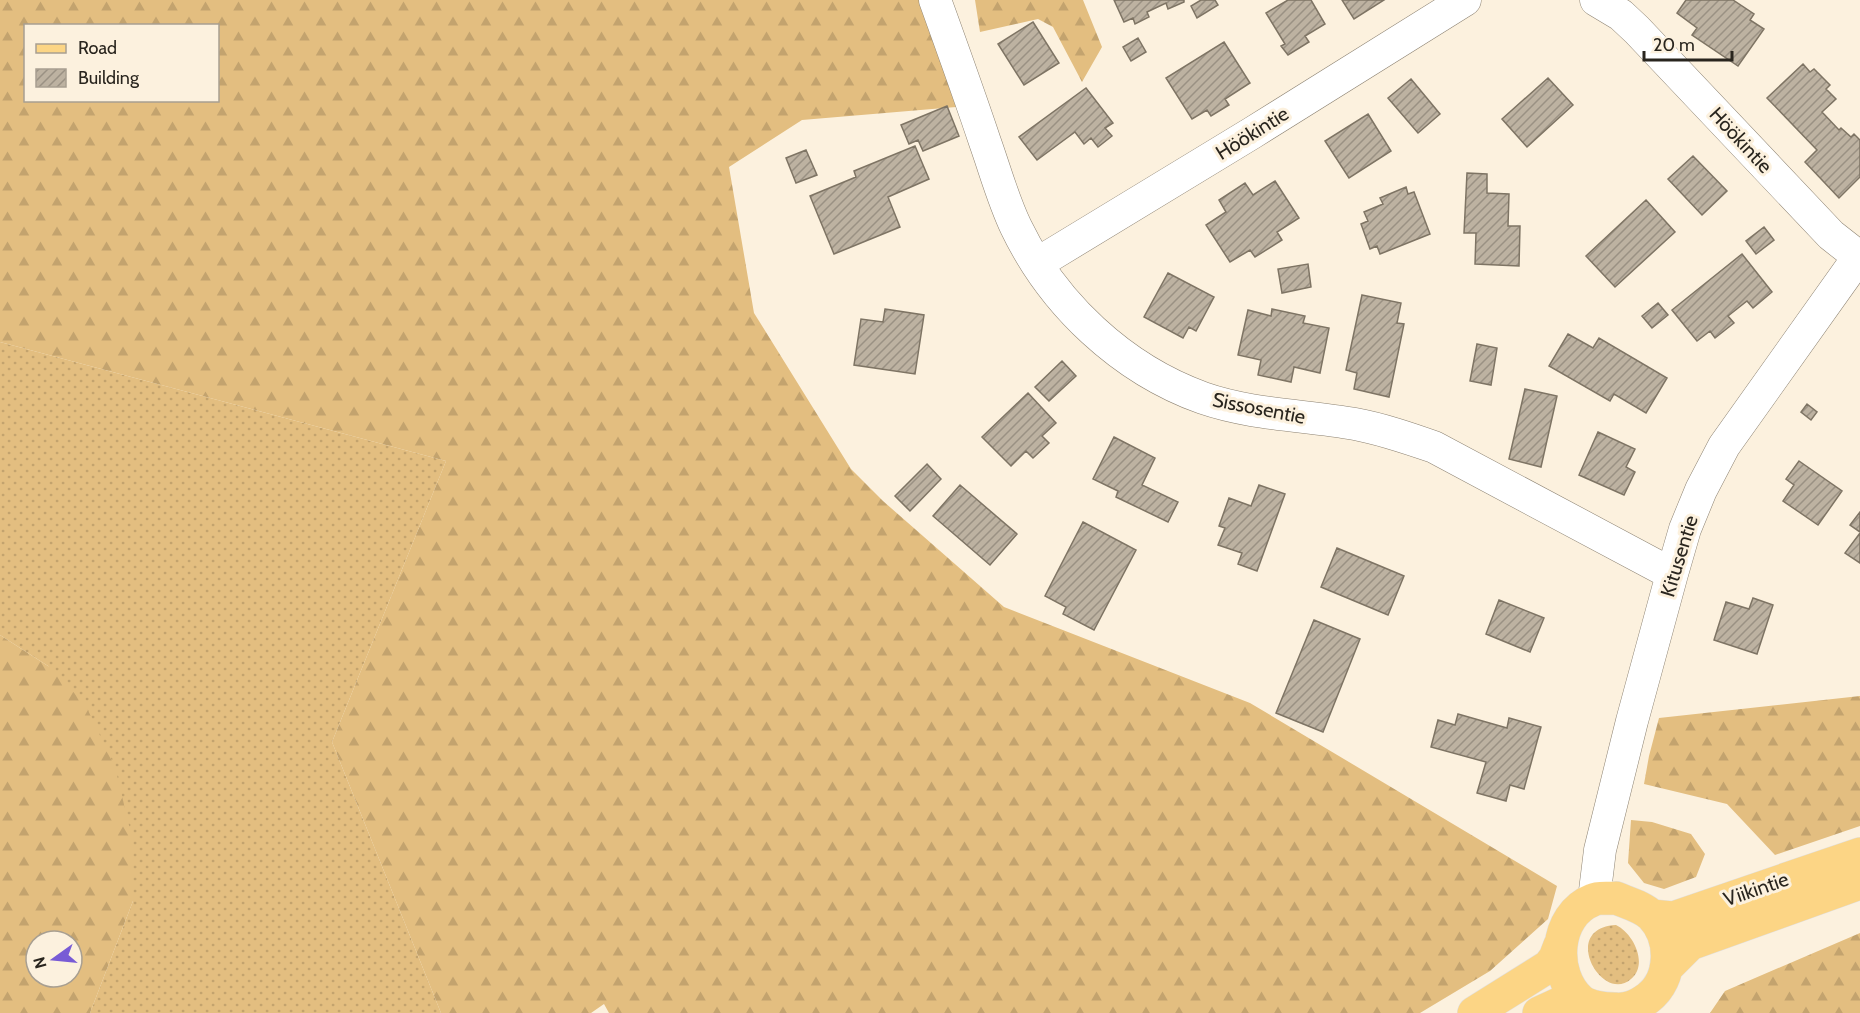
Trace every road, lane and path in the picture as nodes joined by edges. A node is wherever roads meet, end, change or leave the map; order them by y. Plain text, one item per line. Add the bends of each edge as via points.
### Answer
1 (935, 0) edge
2 (1464, 0) edge
3 (1596, 0) edge
4 (1859, 256) edge
5 (1038, 263) junction
6 (1672, 574) junction
7 (1860, 854) edge
8 (1860, 883) edge
9 (1594, 899) junction
10 (1652, 916) junction
11 (1560, 945) junction
12 (1666, 968) junction
13 (1579, 999) junction
14 (1474, 1013) edge
15 (1539, 1013) edge

1 - 5 street, Sissosentie via 1016,227
2 - 5 street, Höökintie
3 - 4 street, Höökintie via 1637,30 1831,235
4 - 6 street, Kitusentie via 1724,446 1685,529
5 - 6 street, Sissosentie via 1078,316 1156,377 1203,398 1249,410 1355,424 1434,447
6 - 9 street, Kitusentie via 1600,850
7 - 10 main road, Viikintie via 1673,918
8 - 12 main road, Viikintie via 1690,944
9 - 10 main road via 1616,898
9 - 11 main road via 1566,924
10 - 12 main road via 1663,931 1668,950
11 - 13 main road via 1561,966
11 - 14 main road via 1549,966
12 - 13 main road via 1651,996 1627,1010 1604,1010
13 - 15 main road

